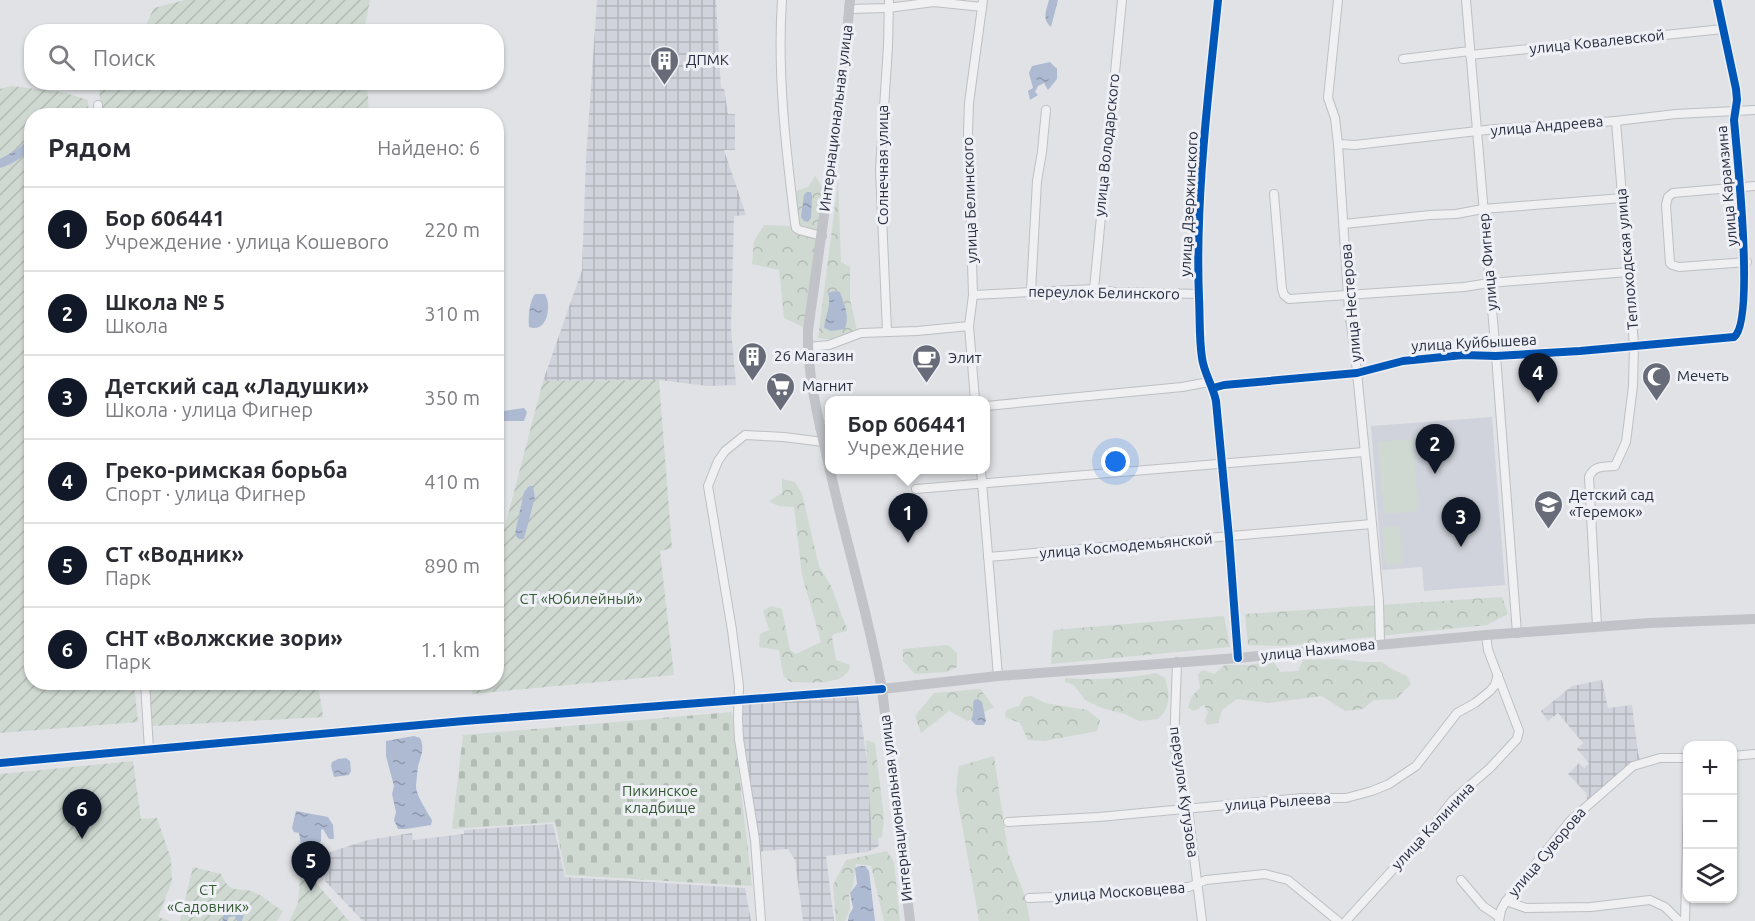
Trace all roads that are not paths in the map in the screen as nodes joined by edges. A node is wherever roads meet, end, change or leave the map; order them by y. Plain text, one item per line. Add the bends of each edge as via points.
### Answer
1 (782, 0) edge
2 (1122, 0) edge
3 (1218, 0) edge
4 (1338, 0) edge
5 (1466, 0) edge
6 (1717, 0) edge
7 (982, 3) edge
8 (850, 4) edge
9 (888, 4) edge
10 (1724, 30) junction
11 (1470, 53) junction
12 (1403, 59) dead end
13 (1046, 110) dead end
14 (1735, 110) junction
15 (1755, 110) edge
16 (1616, 121) junction
17 (1477, 132) junction
18 (1338, 144) junction
19 (1755, 186) edge
20 (1741, 187) junction
21 (1274, 194) dead end
22 (1623, 198) junction
23 (1483, 209) junction
24 (1344, 224) junction
25 (822, 236) junction
26 (1747, 262) junction
27 (1628, 272) junction
28 (1490, 283) junction
29 (1094, 289) junction
30 (1031, 291) junction
31 (1199, 294) junction
32 (973, 295) junction
33 (1349, 296) junction
34 (969, 326) junction
35 (887, 331) junction
36 (1738, 335) joint
37 (1634, 345) junction
38 (808, 346) junction
39 (1496, 356) junction
40 (1358, 373) junction
41 (1211, 385) junction
42 (975, 396) edge
43 (990, 405) edge
44 (825, 426) edge
45 (824, 442) junction
46 (825, 446) edge
47 (1365, 452) junction
48 (1223, 464) junction
49 (832, 474) edge
50 (981, 474) edge
51 (982, 485) junction
52 (916, 489) dead end
53 (1372, 524) junction
54 (1229, 538) junction
55 (988, 557) junction
56 (1755, 619) edge
57 (1597, 626) junction
58 (1517, 633) junction
59 (1486, 635) junction
60 (1380, 644) junction
61 (1238, 658) junction
62 (1177, 662) junction
63 (1498, 675) junction
64 (998, 676) junction
65 (882, 689) junction
66 (145, 690) edge
67 (739, 701) junction
68 (149, 750) junction
69 (1755, 754) edge
70 (1737, 756) edge
71 (1683, 758) edge
72 (0, 764) edge
73 (1188, 809) junction
74 (1008, 822) dead end
75 (1687, 849) edge
76 (1461, 880) dead end
77 (1197, 884) junction
78 (1029, 898) dead end
79 (1506, 901) junction
80 (1499, 919) edge
81 (761, 921) edge
82 (910, 921) edge
83 (1202, 921) edge
84 (1338, 921) edge
85 (1346, 921) edge
86 (1679, 921) edge
87 (1685, 921) edge

1 - 25 street, Интернациональная улица via 782,83 795,224 799,230
2 - 29 street, улица Володарского
3 - 31 street, улица Дзержинского via 1201,183
4 - 18 street, улица Нестерова via 1328,98
5 - 11 street, улица Фигнер
6 - 10 street, улица Карамзина
7 - 9 street
7 - 32 street, улица Белинского via 968,117
8 - 9 street
8 - 25 main road, Интернациональная улица
9 - 35 street, Солнечная улица via 880,170
10 - 11 street, улица Ковалевской
10 - 14 street, улица Карамзина via 1736,89
11 - 12 street, улица Ковалевской
11 - 17 street, улица Фигнер
13 - 30 street via 1037,180
14 - 15 street, улица Андреева
14 - 16 street, улица Андреева
14 - 20 street, улица Карамзина
16 - 17 street, улица Андреева
16 - 22 street, Теплоходская улица
17 - 18 street, улица Андреева
17 - 23 street, улица Фигнер
18 - 24 street, улица Нестерова
19 - 20 street
20 - 26 street, улица Карамзина
20 - 26 street via 1673,194 1665,209 1672,265
21 - 33 street via 1284,295 1289,299
22 - 23 street
22 - 27 street, Теплоходская улица
23 - 24 street
23 - 28 street, улица Фигнер
24 - 33 street, улица Нестерова
25 - 38 main road, Интернациональная улица
26 - 36 street, улица Карамзина via 1747,301
27 - 28 street
27 - 37 street, Теплоходская улица
28 - 33 street
28 - 39 street, улица Фигнер
29 - 30 street, переулок Белинского
29 - 31 street, переулок Белинского
30 - 32 street, переулок Белинского
31 - 41 street, улица Дзержинского via 1201,354
32 - 34 street, улица Белинского
33 - 40 street, улица Нестерова
34 - 35 street
34 - 42 street, улица Белинского
35 - 38 street
36 - 37 street, улица Куйбышева
37 - 39 street, улица Куйбышева
37 - 57 street, Теплоходская улица via 1626,442 1615,466 1597,467 1589,477
38 - 44 main road, Интернациональная улица
39 - 40 street, улица Куйбышева via 1403,361
39 - 58 street, улица Фигнер
40 - 41 street, улица Куйбышева
40 - 47 street, улица Нестерова
41 - 43 street, улица Куйбышева
41 - 48 street, улица Дзержинского
44 - 45 main road, Интернациональная улица
45 - 46 main road, Интернациональная улица
45 - 67 street via 745,435 725,451 711,475 708,486 732,630
47 - 48 street
47 - 53 street, улица Нестерова
48 - 51 street
48 - 54 street, улица Дзержинского
49 - 65 main road, Интернациональная улица
50 - 51 street
51 - 52 street
51 - 55 street
53 - 54 street, улица Космодемьянской
53 - 60 street, улица Нестерова
54 - 55 street, улица Космодемьянской
54 - 61 street, улица Дзержинского
55 - 64 street
56 - 57 main road, улица Нахимова
57 - 58 main road, улица Нахимова
58 - 59 main road, улица Нахимова
59 - 60 main road, улица Нахимова
59 - 63 street
60 - 61 main road, улица Нахимова
61 - 62 main road, улица Нахимова
62 - 64 main road, улица Нахимова
62 - 73 street, переулок Кутузова via 1173,733
63 - 73 street, улица Рылеева via 1490,690 1457,713 1416,766 1389,784 1346,798 1302,798
63 - 85 street, улица Калинина via 1519,731 1516,739 1452,801
64 - 65 main road, улица Нахимова
65 - 67 street
65 - 82 main road, Интернациональная улица
66 - 68 street
67 - 68 street
67 - 81 street
68 - 72 street
69 - 70 street
71 - 79 street, улица Суворова via 1660,758 1633,766 1570,821
73 - 74 street, улица Рылеева
73 - 77 street, переулок Кутузова
75 - 87 street
76 - 80 street, улица Суворова
77 - 78 street, улица Московцева
77 - 83 street, переулок Кутузова
77 - 84 street, улица Московцева via 1258,874 1280,876
79 - 80 street, улица Суворова
79 - 86 street, улица Суворова via 1526,908 1591,907 1650,900 1665,907

